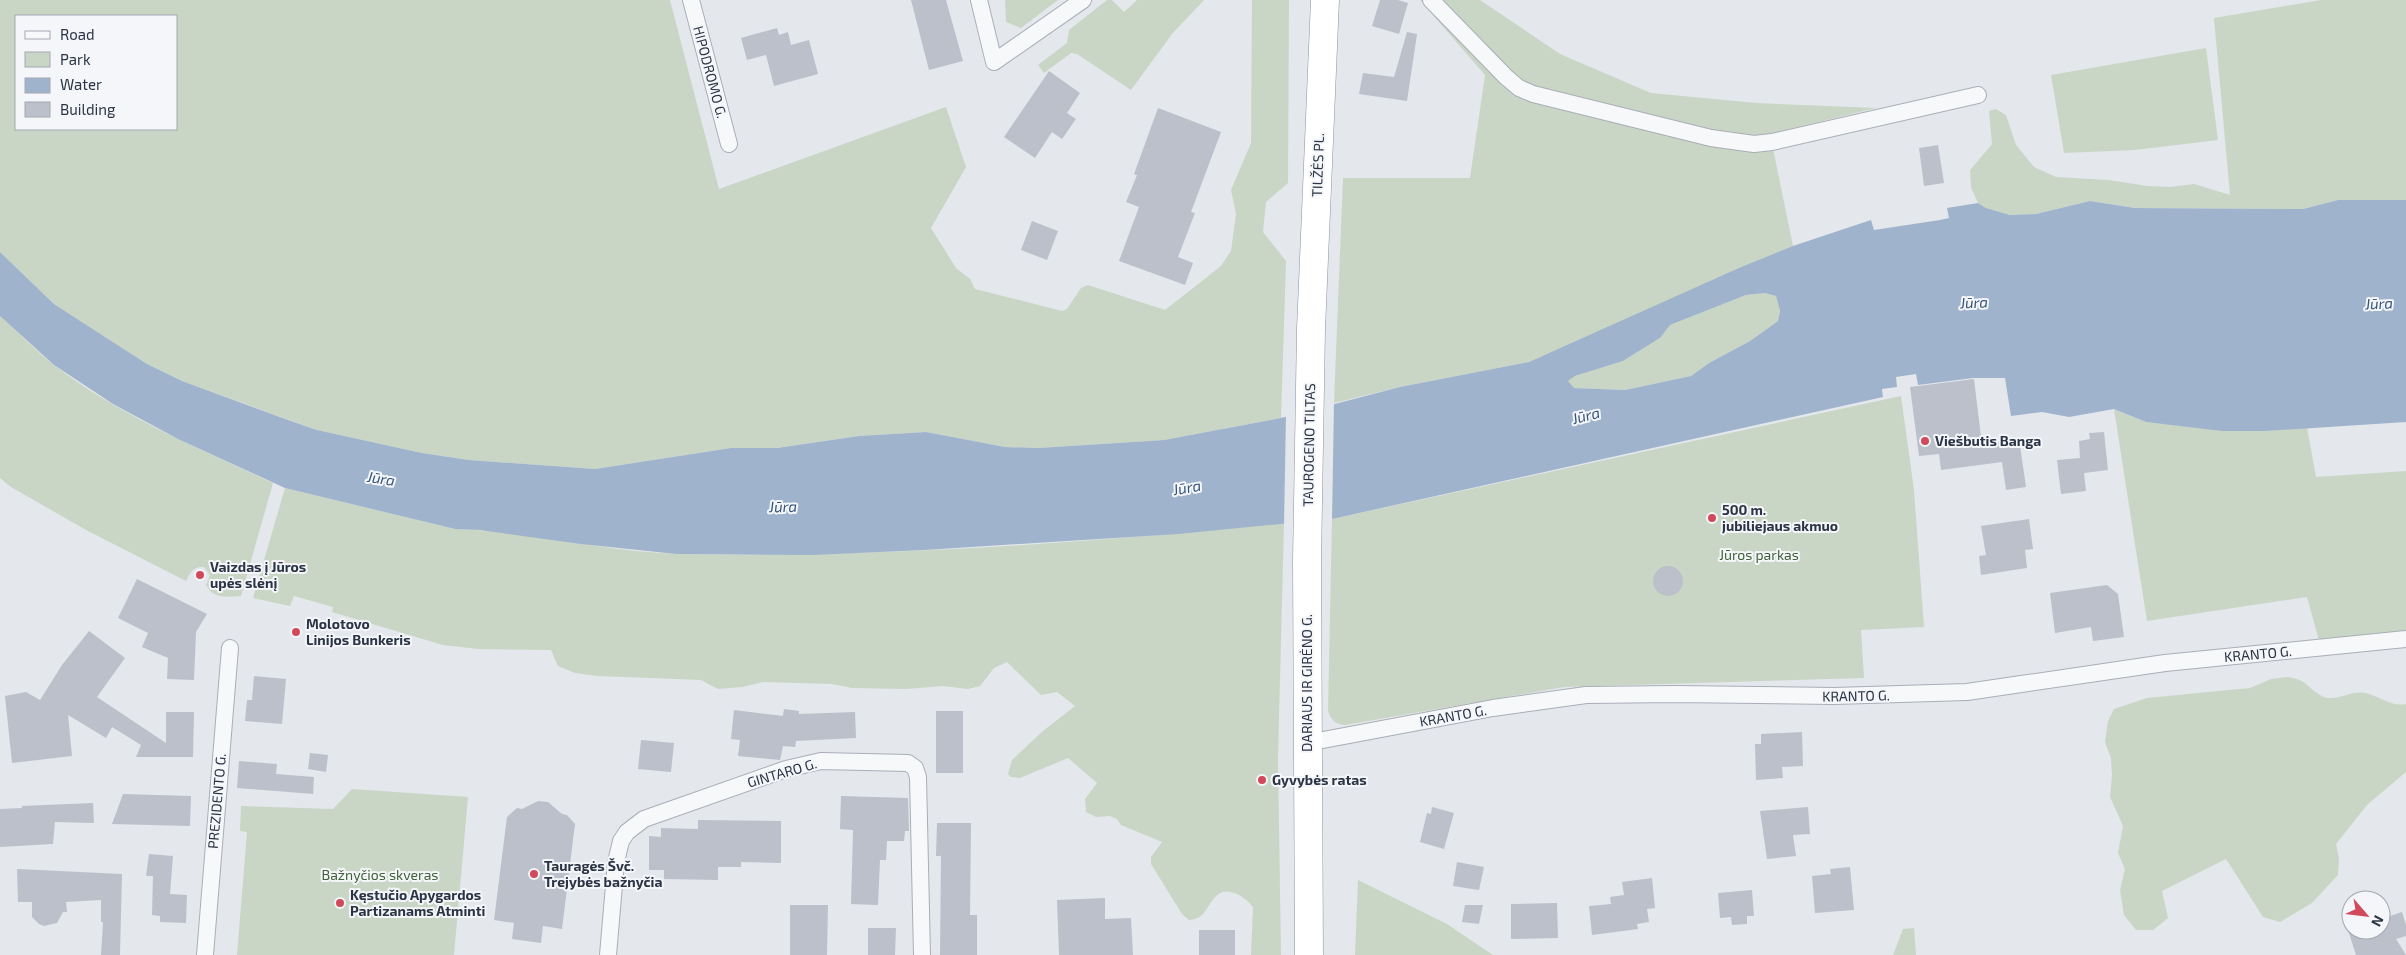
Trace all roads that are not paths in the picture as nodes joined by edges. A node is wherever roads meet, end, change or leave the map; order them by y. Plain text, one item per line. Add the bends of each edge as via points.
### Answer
1 (691, 0) edge
2 (979, 0) edge
3 (1083, 0) edge
4 (1326, 0) edge
5 (1431, 0) edge
6 (1978, 95) dead end
7 (728, 144) dead end
8 (1311, 329) joint
9 (1307, 561) joint
10 (2406, 639) edge
11 (230, 648) dead end
12 (1307, 743) junction
13 (205, 955) edge
14 (608, 955) edge
15 (922, 955) edge
16 (1309, 955) edge

1 - 7 street, HIPODROMO G.
2 - 3 street via 994,62
4 - 8 highway, TILŽĖS PL.
5 - 6 street via 1519,88 1711,138 1754,144 1772,142
8 - 9 highway, TAUROGENO TILTAS
9 - 12 highway, DARIAUS IR GIRĖNO G.
10 - 12 street, KRANTO G. via 2165,663 1967,692 1834,696 1586,695 1493,708
11 - 13 street, PREZIDENTO G.
12 - 16 highway, DARIAUS IR GIRĖNO G.
14 - 15 street, GINTARO G. via 616,862 621,841 634,826 655,813 786,769 821,761 908,763 915,768 918,778

